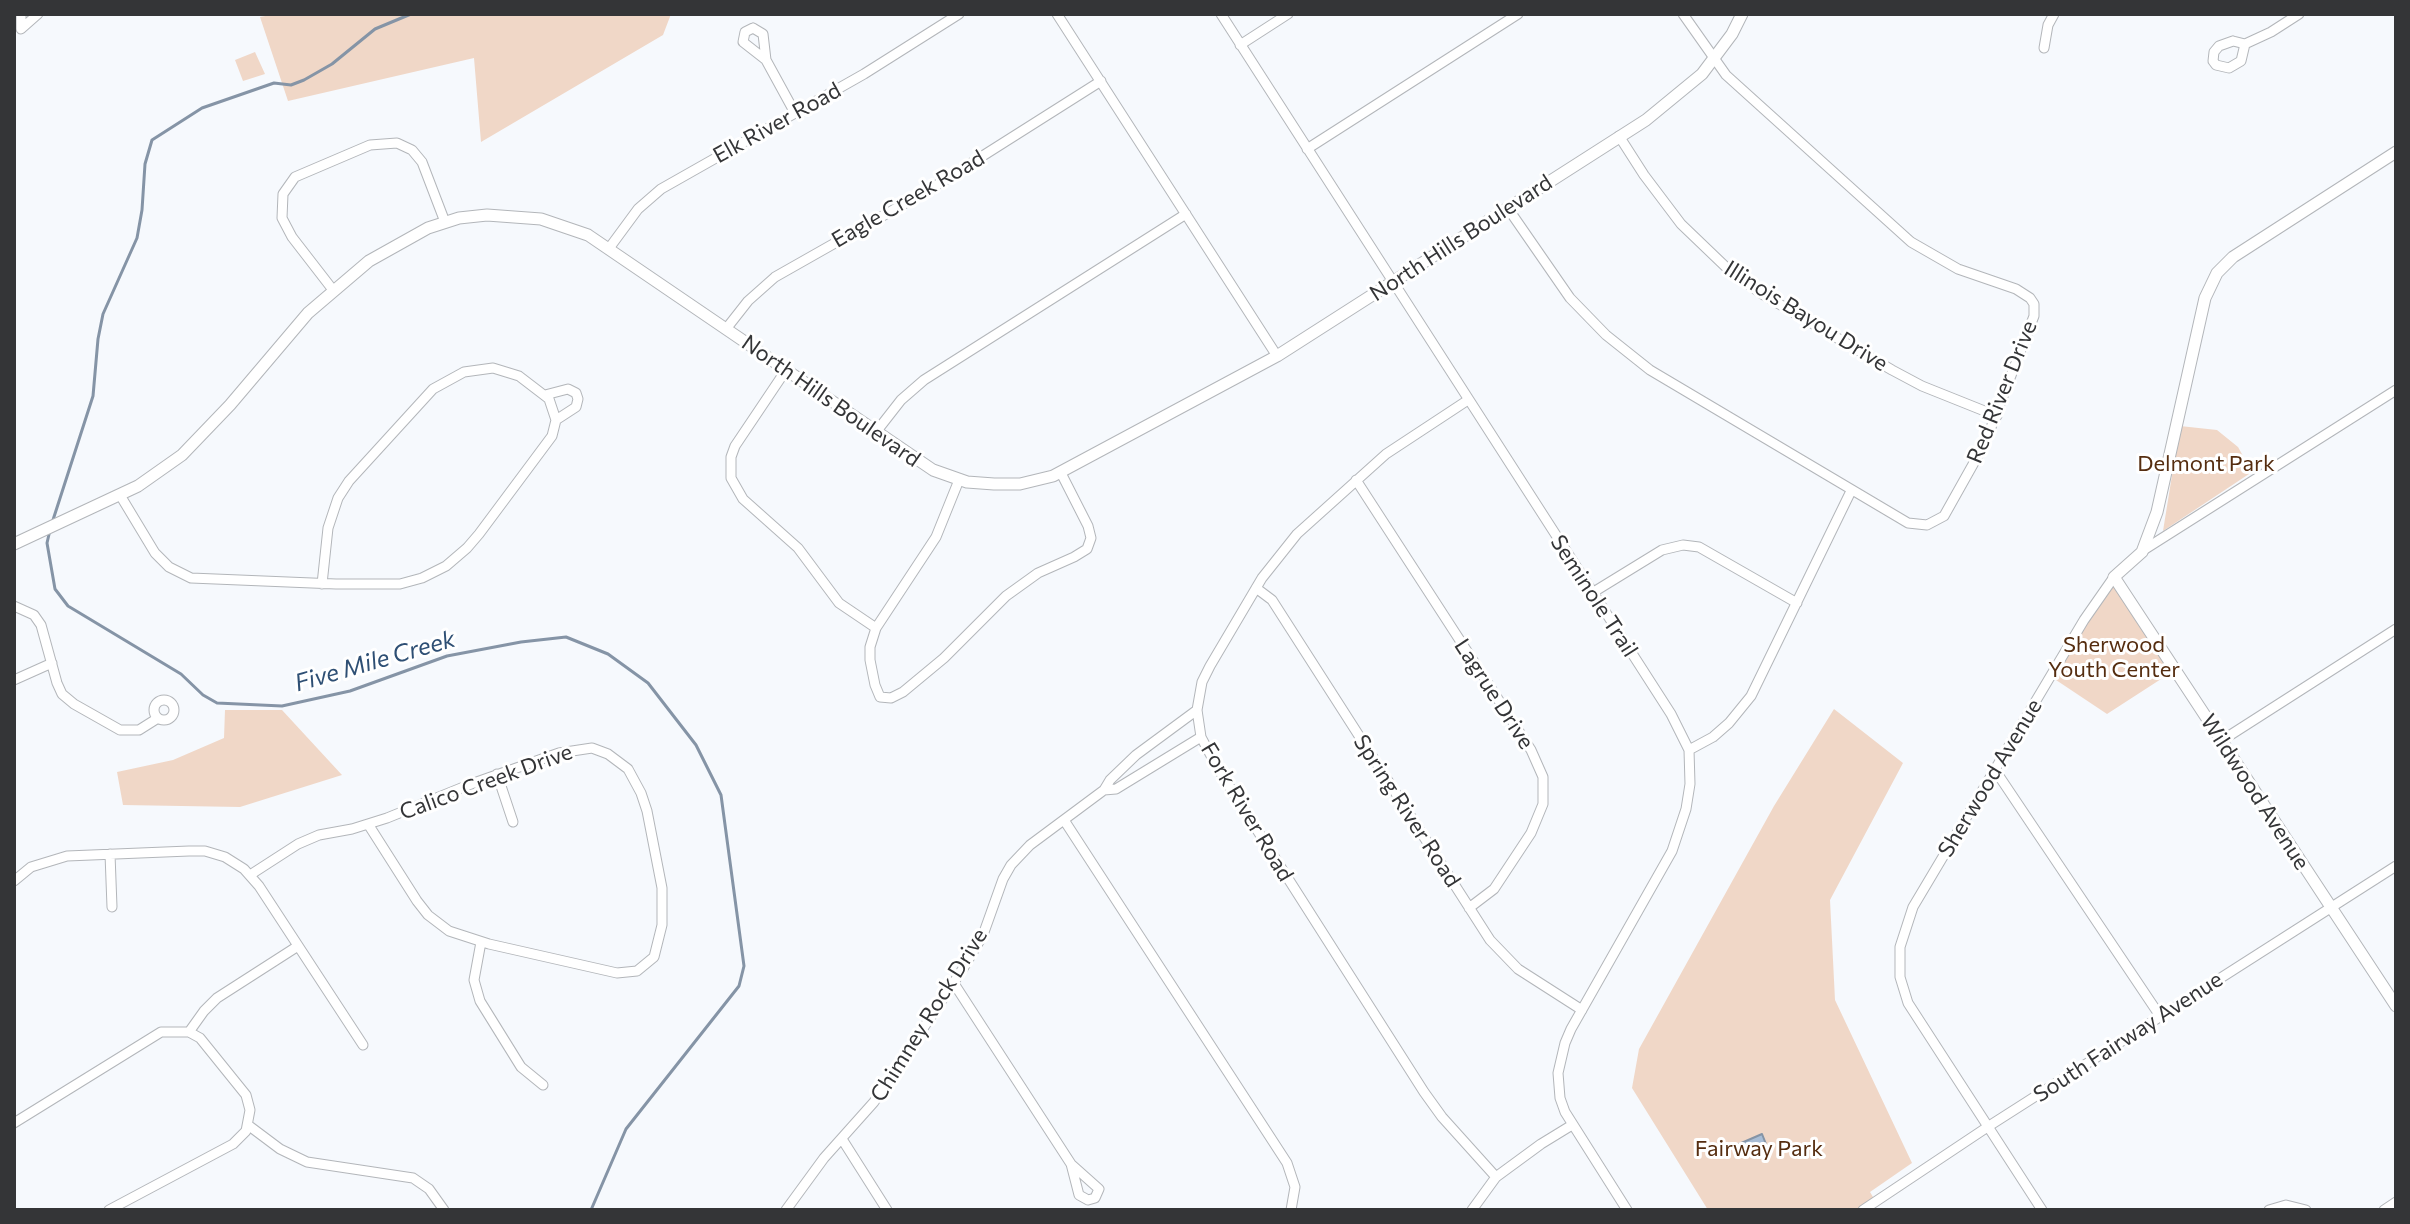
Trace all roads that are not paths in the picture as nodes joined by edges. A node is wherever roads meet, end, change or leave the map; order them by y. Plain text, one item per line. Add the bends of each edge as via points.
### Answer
1 (21, 14) edge
2 (38, 14) edge
3 (959, 14) edge
4 (1057, 14) edge
5 (1221, 14) edge
6 (1288, 14) edge
7 (1518, 14) edge
8 (1683, 14) edge
9 (1742, 14) edge
10 (2054, 14) edge
11 (2299, 14) edge
12 (18, 33) edge
13 (2245, 44) dead end
14 (1240, 45) junction
15 (2044, 48) dead end
16 (766, 60) dead end
17 (1714, 60) junction
18 (1101, 81) junction
19 (795, 113) junction
20 (1619, 136) junction
21 (1307, 149) junction
22 (2396, 152) edge
23 (1507, 207) junction
24 (1186, 214) junction
25 (445, 222) junction
26 (610, 247) junction
27 (1393, 281) junction
28 (333, 290) junction
29 (726, 329) junction
30 (1277, 356) junction
31 (786, 370) junction
32 (2396, 390) edge
33 (545, 395) junction
34 (1468, 400) junction
35 (1997, 416) junction
36 (556, 420) junction
37 (876, 432) junction
38 (1061, 473) junction
39 (959, 480) junction
40 (1356, 480) junction
41 (1851, 491) junction
42 (120, 495) junction
43 (14, 544) edge
44 (2142, 552) junction
45 (2114, 577) junction
46 (322, 584) junction
47 (1256, 588) junction
48 (1592, 593) junction
49 (1797, 603) junction
50 (14, 606) edge
51 (876, 628) junction
52 (2396, 629) edge
53 (52, 663) junction
54 (14, 680) edge
55 (1197, 710) junction
56 (158, 718) dead end
57 (1201, 737) junction
58 (2221, 741) junction
59 (1689, 750) junction
60 (1995, 770) junction
61 (497, 774) junction
62 (1104, 790) junction
63 (1064, 820) junction
64 (513, 822) dead end
65 (368, 824) junction
66 (110, 854) junction
67 (2396, 866) edge
68 (250, 875) junction
69 (14, 881) edge
70 (112, 907) dead end
71 (1469, 908) junction
72 (2332, 908) junction
73 (481, 942) junction
74 (298, 946) junction
75 (953, 982) junction
76 (2396, 1006) edge
77 (1582, 1010) junction
78 (2160, 1016) junction
79 (189, 1032) junction
80 (363, 1045) dead end
81 (543, 1085) dead end
82 (14, 1123) edge
83 (248, 1125) junction
84 (1572, 1125) junction
85 (1989, 1126) junction
86 (842, 1139) junction
87 (1071, 1164) dead end
88 (1496, 1177) junction
89 (2396, 1202) edge
90 (109, 1210) edge
91 (444, 1210) edge
92 (786, 1210) edge
93 (887, 1210) edge
94 (1291, 1210) edge
95 (1472, 1210) edge
96 (1627, 1210) edge
97 (1863, 1210) edge
98 (2042, 1210) edge
99 (2269, 1210) edge
100 (2306, 1210) edge
101 (2384, 1210) edge

1 - 12 street
2 - 12 street
3 - 19 street, Elk River Road
4 - 18 street
5 - 14 street, Seminole Trail
6 - 14 street
7 - 21 street
8 - 17 street
9 - 17 street, North Hills Boulevard
10 - 15 street
11 - 13 street
14 - 21 street, Seminole Trail
16 - 19 street
17 - 20 street, North Hills Boulevard via 1665,106
17 - 35 street, Red River Drive via 1911,242 1958,269 2030,298 2034,316
18 - 24 street
18 - 29 street, Eagle Creek Road via 932,188 775,277
19 - 26 street, Elk River Road via 661,189 638,209
20 - 23 street, North Hills Boulevard
20 - 35 street, Illinois Bayou Drive via 1681,224 1730,271 1892,370
21 - 27 street, Seminole Trail
22 - 44 street, Sherwood Avenue via 2233,257 2217,273 2205,298 2157,512
23 - 27 street, North Hills Boulevard
23 - 41 street, Red River Drive via 1570,298 1624,351
24 - 30 street
24 - 37 street via 924,380
25 - 26 street, North Hills Boulevard via 501,215 541,219
25 - 28 street, North Hills Boulevard via 389,248
25 - 28 street via 422,162 397,143 370,145 295,177 283,194 282,218
26 - 29 street, North Hills Boulevard
27 - 30 street, North Hills Boulevard
27 - 34 street, Seminole Trail
28 - 42 street, North Hills Boulevard via 199,440
29 - 31 street, North Hills Boulevard
30 - 38 street, North Hills Boulevard
31 - 37 street, North Hills Boulevard
31 - 51 street via 735,446 731,478 743,499 798,548 839,603
32 - 44 street
33 - 36 street
33 - 36 street via 568,389 576,393 576,407
33 - 46 street via 519,376 493,368 464,372 433,389 338,498 328,528
34 - 40 street, Fork River Road
34 - 48 street, Seminole Trail
35 - 41 street, Red River Drive via 1948,511 1936,522 1908,523
36 - 46 street via 552,436 479,534 446,566 400,584
37 - 39 street, North Hills Boulevard via 924,465
38 - 39 street, North Hills Boulevard via 1020,484
38 - 51 street via 1088,526 1087,549 1006,596 944,658 891,698 878,695 870,651
39 - 51 street via 936,537
40 - 47 street, Fork River Road via 1297,534
40 - 71 street, Lagrue Drive via 1531,750 1543,777 1543,804 1531,833 1499,883
41 - 49 street
42 - 43 street, North Hills Boulevard
42 - 46 street via 155,553 179,574
44 - 45 street, Sherwood Avenue
45 - 58 street, Wildwood Avenue
45 - 60 street, Sherwood Avenue
47 - 55 street, Fork River Road via 1202,682
47 - 71 street, Spring River Road via 1272,600
48 - 49 street via 1662,550 1683,545 1699,547
48 - 59 street, Seminole Trail
49 - 59 street via 1741,710 1713,737
50 - 53 street via 37,618
52 - 58 street
53 - 54 street
53 - 56 street via 62,694 112,727 139,730
55 - 57 street, Fork River Road
55 - 62 street, Chimney Rock Drive via 1136,755
57 - 62 street, Chimney Rock Drive via 1116,789
57 - 88 street, Fork River Road via 1424,1092
58 - 72 street, Wildwood Avenue
59 - 77 street, Seminole Trail via 1686,809 1672,851
60 - 78 street
60 - 85 street, Sherwood Avenue via 1913,907 1901,936 1899,963 1913,1011
61 - 64 street
61 - 65 street, Calico Creek Drive
61 - 73 street, Calico Creek Drive via 579,748 598,749 619,761 635,780 647,811 660,868 662,925 654,957 626,974
62 - 63 street, Chimney Rock Drive
63 - 75 street, Chimney Rock Drive via 1011,865 983,935
63 - 94 street via 1287,1163 1295,1187
65 - 68 street, Calico Creek Drive via 298,844
65 - 73 street, Calico Creek Drive via 428,915 449,931
66 - 68 street via 205,851 225,857
66 - 69 street via 58,857 31,867
66 - 70 street
67 - 72 street, South Fairway Avenue
68 - 74 street
71 - 77 street, Spring River Road via 1518,969
72 - 76 street, Wildwood Avenue
72 - 78 street, South Fairway Avenue
73 - 81 street via 474,980 480,1001 521,1067
74 - 79 street via 217,998
74 - 80 street
75 - 86 street, Chimney Rock Drive via 874,1102
75 - 87 street
77 - 84 street, Seminole Trail via 1565,1043 1558,1073 1560,1098
78 - 85 street, South Fairway Avenue
79 - 82 street via 161,1032
79 - 83 street via 210,1049 246,1095
83 - 90 street via 233,1144
83 - 91 street via 307,1162 413,1178
84 - 88 street
84 - 96 street, Seminole Trail
85 - 97 street, South Fairway Avenue
85 - 98 street, Sherwood Avenue
86 - 92 street, Chimney Rock Drive
86 - 93 street
88 - 95 street
89 - 101 street
99 - 100 street via 2286,1205

